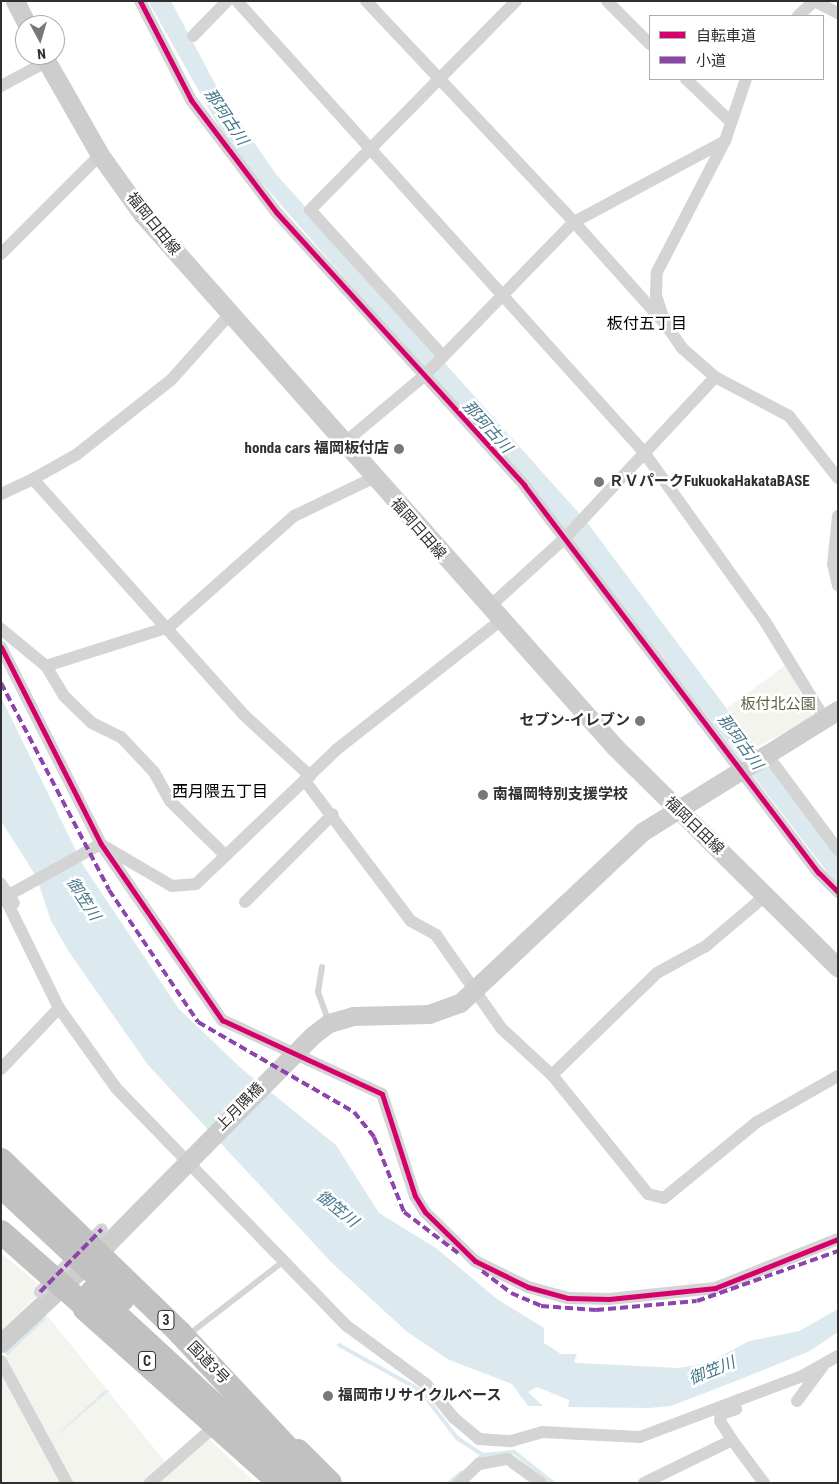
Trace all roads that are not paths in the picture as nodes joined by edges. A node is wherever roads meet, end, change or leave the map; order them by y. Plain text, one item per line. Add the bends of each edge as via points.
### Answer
1 (15, 1) edge
2 (140, 1) edge
3 (237, 1) edge
4 (366, 1) edge
5 (516, 1) edge
6 (607, 1) edge
7 (814, 1) edge
8 (223, 3) edge
9 (838, 13) edge
10 (22, 15) edge
11 (799, 15) edge
12 (193, 36) dead end
13 (649, 43) edge
14 (33, 65) edge
15 (48, 65) edge
16 (442, 80) junction
17 (687, 80) edge
18 (746, 80) edge
19 (1, 86) edge
20 (730, 122) junction
21 (725, 141) junction
22 (371, 150) junction
23 (100, 155) junction
24 (574, 222) junction
25 (1, 254) edge
26 (500, 293) junction
27 (230, 314) junction
28 (666, 325) junction
29 (443, 356) junction
30 (425, 375) junction
31 (715, 376) junction
32 (344, 443) junction
33 (643, 451) junction
34 (373, 478) junction
35 (838, 478) edge
36 (33, 479) junction
37 (1, 494) edge
38 (838, 516) edge
39 (566, 537) junction
40 (838, 585) edge
41 (494, 615) junction
42 (169, 627) junction
43 (1, 629) edge
44 (1, 647) edge
45 (46, 666) junction
46 (831, 714) edge
47 (765, 752) junction
48 (742, 766) junction
49 (308, 778) junction
50 (677, 808) junction
51 (333, 814) junction
52 (99, 845) junction
53 (838, 850) edge
54 (226, 856) junction
55 (1, 884) edge
56 (838, 892) edge
57 (765, 896) junction
58 (4, 897) edge
59 (245, 902) dead end
60 (35, 961) junction
61 (322, 967) dead end
62 (838, 968) edge
63 (476, 989) junction
64 (59, 1008) junction
65 (329, 1023) junction
66 (292, 1055) junction
67 (1, 1069) edge
68 (552, 1075) junction
69 (838, 1076) edge
70 (1, 1159) edge
71 (187, 1159) junction
72 (1, 1186) edge
73 (1, 1206) edge
74 (102, 1229) dead end
75 (1, 1233) edge
76 (838, 1239) edge
77 (98, 1253) junction
78 (286, 1259) junction
79 (50, 1289) junction
80 (184, 1338) junction
81 (1, 1343) edge
82 (838, 1356) edge
83 (1, 1361) edge
84 (823, 1366) junction
85 (802, 1376) junction
86 (797, 1401) dead end
87 (216, 1425) junction
88 (732, 1440) junction
89 (307, 1480) edge
90 (67, 1483) edge
91 (150, 1483) edge
92 (280, 1483) edge
93 (330, 1483) edge
94 (459, 1483) edge
95 (541, 1483) edge
96 (644, 1483) edge
97 (764, 1483) edge

1 - 10 main road
2 - 30 street via 191,100 276,212
3 - 22 street
4 - 16 street
5 - 16 street
6 - 13 street
7 - 9 street
7 - 11 street
8 - 12 street
14 - 19 street
15 - 23 main road, 福岡日田線
16 - 22 street
16 - 24 street
17 - 20 street
18 - 20 street
20 - 21 street
21 - 24 street
21 - 28 street via 657,272 656,295
22 - 26 street
22 - 29 street via 310,210
23 - 25 street
23 - 27 main road, 福岡日田線 via 143,215
24 - 26 street
24 - 28 street
26 - 29 street
26 - 33 street
27 - 32 main road, 福岡日田線
27 - 36 street via 171,380 76,455
28 - 31 street via 682,348
29 - 30 street
30 - 32 street
30 - 39 street
31 - 33 street
31 - 35 street via 789,416
32 - 34 main road, 福岡日田線
33 - 39 street
33 - 46 street
34 - 41 main road, 福岡日田線
34 - 42 street via 294,516
36 - 37 street
36 - 42 street
38 - 40 street via 833,564
39 - 41 street
39 - 48 street
41 - 49 street via 336,750
41 - 50 main road, 福岡日田線
42 - 45 street
42 - 49 street via 244,715
43 - 45 street
44 - 52 street
45 - 54 street via 64,696 92,723 121,737 154,772 170,801
46 - 47 main road
47 - 48 main road
47 - 53 street
48 - 50 main road
48 - 56 street via 818,873
49 - 51 street
49 - 54 street
50 - 57 main road, 福岡日田線
50 - 63 main road via 642,832
51 - 59 street
51 - 63 street via 410,921 436,935
52 - 54 street via 172,886 196,884
52 - 58 street, bridge
52 - 66 street via 222,1020
55 - 60 street via 15,904
57 - 62 main road, 福岡日田線
57 - 68 street via 706,946 657,973
58 - 60 street
60 - 64 street
61 - 65 lane via 318,992
63 - 65 main road via 460,1003 429,1014 353,1016
63 - 68 street via 501,1028
64 - 67 street
64 - 71 street via 116,1088
65 - 66 main road, 上月隅橋
66 - 71 main road, 上月隅橋
66 - 76 street via 382,1094 415,1196 425,1212 475,1261 528,1287 568,1298 609,1299 715,1288
68 - 69 street via 648,1194 664,1198 757,1122
70 - 77 highway, 国道3号 / 3
70 - 89 highway, bridge via 180,1333
71 - 77 main road, 上月隅橋
71 - 78 street
72 - 89 highway, bridge
73 - 89 highway, bridge
74 - 79 street, bridge
75 - 79 highway
75 - 89 highway, C, bridge via 143,1357
77 - 79 main road, 上月隅橋
77 - 80 highway, 国道3号 / 3
78 - 80 lane
78 - 85 street via 347,1326 426,1384 454,1418 479,1439 511,1441 542,1432 640,1437
79 - 81 main road, 上月隅橋
79 - 87 highway
80 - 93 highway, 国道3号 / 3
82 - 84 street
83 - 90 street
84 - 85 street
84 - 86 street
85 - 88 street via 782,1393 721,1414 720,1422
87 - 91 street
87 - 92 highway
88 - 96 street
88 - 97 street
94 - 95 street via 479,1464 508,1459

